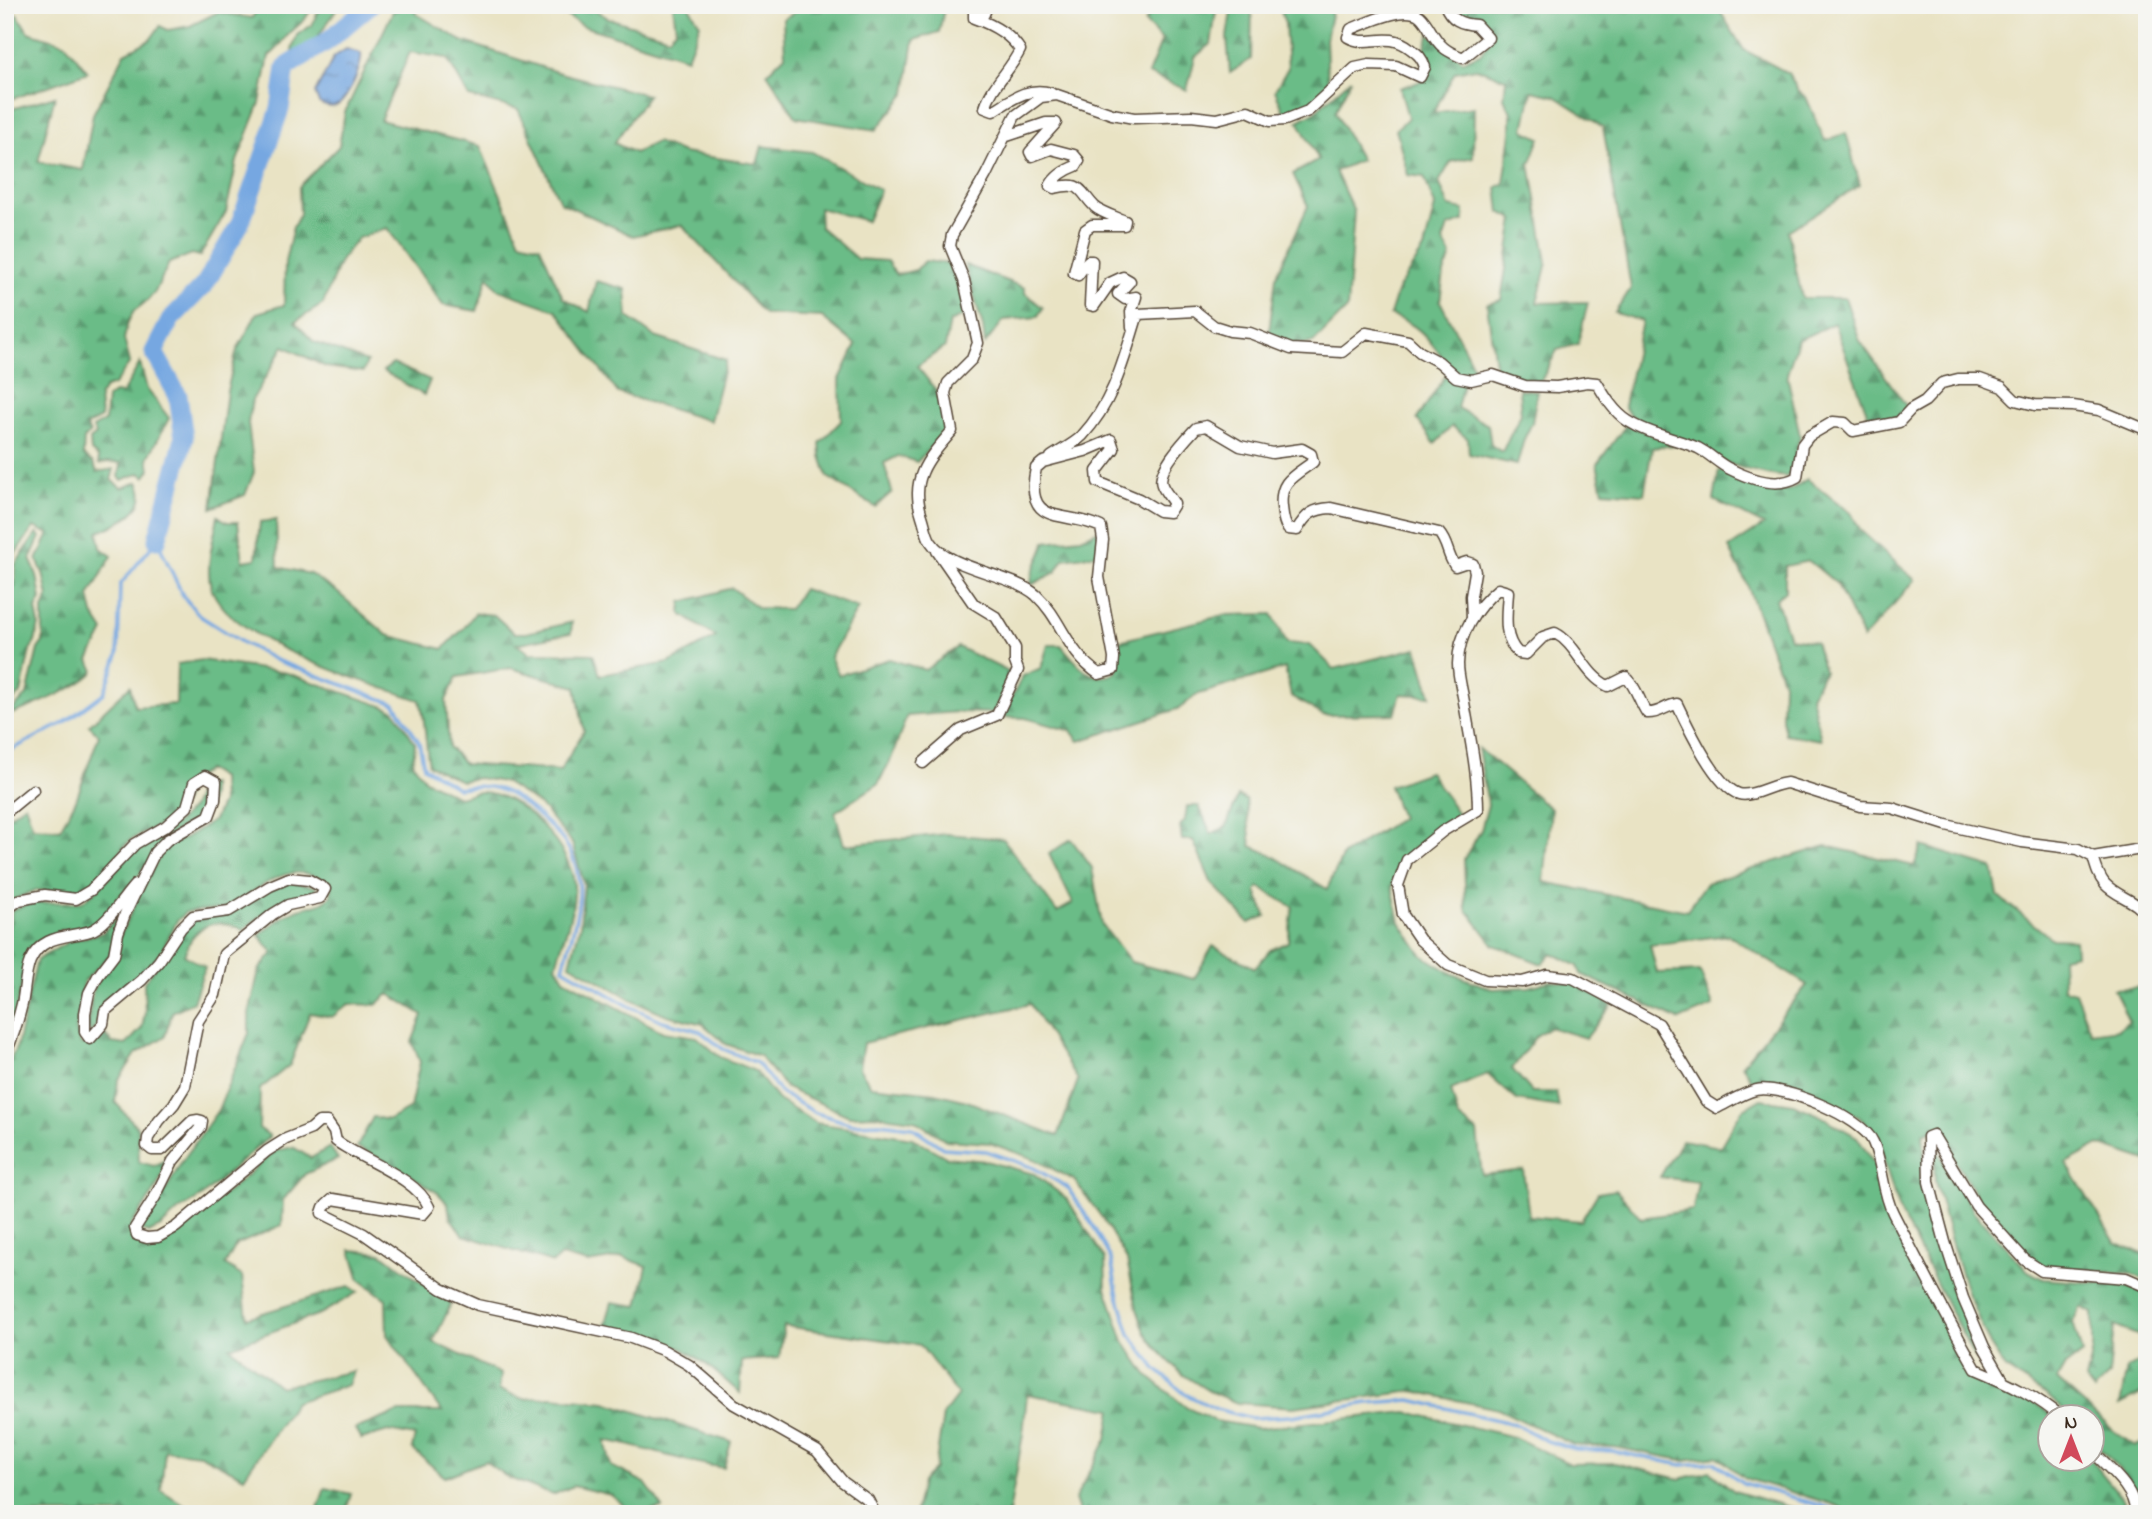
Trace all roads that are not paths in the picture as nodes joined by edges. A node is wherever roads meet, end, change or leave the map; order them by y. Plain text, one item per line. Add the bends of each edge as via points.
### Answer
1 (983, 5) edge
2 (1444, 5) edge
3 (1056, 95) junction
4 (1007, 136) junction
5 (1132, 333) junction
6 (2147, 430) edge
7 (1043, 462) junction
8 (931, 543) junction
9 (1472, 618) junction
10 (922, 763) dead end
11 (33, 790) dead end
12 (5, 813) edge
13 (2147, 848) edge
14 (2093, 857) junction
15 (145, 876) junction
16 (2147, 916) edge
17 (5, 917) edge
18 (5, 1055) edge
19 (2147, 1287) edge
20 (2003, 1380) junction
21 (2046, 1404) edge
22 (2106, 1467) edge
23 (876, 1514) edge
24 (2135, 1514) edge

1 - 3 street via 984,14 974,12 974,18 1000,31 1020,50 989,94 985,108 993,111 1024,93 1042,90
2 - 3 street via 1461,24 1476,25 1488,38 1463,58 1442,47 1419,16 1410,12 1351,29 1348,37 1354,41 1402,42 1421,57 1425,67 1420,77 1396,66 1355,68 1308,111 1285,120 1270,121 1248,111 1217,119 1134,118
3 - 4 street via 1028,105 1015,116
4 - 5 street via 1056,123 1037,142 1032,156 1051,149 1079,160 1050,186 1079,188 1096,208 1125,221 1124,225 1092,225 1085,230 1074,273 1078,275 1092,261 1090,305 1094,306 1110,283 1123,277 1130,281 1118,294 1125,299 1136,297
4 - 8 street via 959,220 950,246 964,280 978,343 972,359 948,383 945,393 952,430 925,464 917,490
5 - 6 street via 1138,314 1195,311 1214,326 1250,333 1291,349 1342,352 1366,333 1408,341 1455,377 1471,380 1493,375 1525,386 1597,383 1626,420 1700,449 1729,469 1786,483 1797,477 1802,445 1809,436 1833,422 1844,423 1853,431 1899,422 1942,383 1958,379 1980,379 2002,387 2015,400 2035,405 2099,410
5 - 7 street via 1123,368 1099,413 1080,438
7 - 8 street via 1033,481 1034,499 1042,511 1101,527 1099,577 1115,658 1113,670 1099,674 1084,664 1035,594 967,566
7 - 9 street via 1111,440 1114,449 1097,471 1098,482 1170,512 1174,504 1161,476 1196,428 1206,426 1240,446 1272,453 1302,449 1311,454 1313,462 1280,492 1287,529 1297,530 1315,509 1331,508 1439,533 1455,566 1473,564
8 - 10 street via 973,603 996,617 1015,648 1018,670 997,715 961,730
9 - 14 street via 1498,589 1508,592 1507,631 1518,653 1526,654 1543,637 1555,633 1600,682 1608,686 1626,677 1632,682 1647,713 1676,704 1699,751 1739,794 1787,783 1860,806 1892,808 2022,842 2078,849
9 - 20 street via 1458,665 1478,780 1478,810 1407,860 1398,885 1403,915 1420,940 1448,965 1485,980 1522,982 1548,975 1573,978 1659,1024 1706,1101 1717,1108 1755,1090 1774,1089 1857,1122 1872,1139 1891,1209 1976,1368
11 - 12 street
13 - 14 street
14 - 16 street via 2106,886 2142,908
15 - 17 street via 155,852 167,840 209,816 216,782 205,776 194,783 187,807 135,844 91,890 76,899 45,895 19,900 6,910
15 - 18 street via 106,922 92,931 47,941 30,960 22,1006
15 - 23 street via 125,914 114,955 89,993 85,1032 90,1039 103,1024 105,1011 142,980 193,916 229,911 289,878 325,888 320,898 288,905 273,914 224,954 215,995 198,1021 185,1086 147,1146 162,1150 192,1121 202,1121 201,1126 173,1161 135,1228 137,1235 158,1237 176,1227 267,1151 327,1122 336,1141 390,1171 425,1198 429,1207 423,1214 333,1199 322,1213 364,1234 442,1289 478,1304 631,1338 665,1350 734,1404 817,1451 843,1482 868,1500
19 - 20 street via 2126,1278 2042,1271 2025,1260 1976,1206 1933,1135 1928,1137 1929,1182 1945,1242 1963,1298
20 - 21 street
22 - 24 street via 2129,1492

